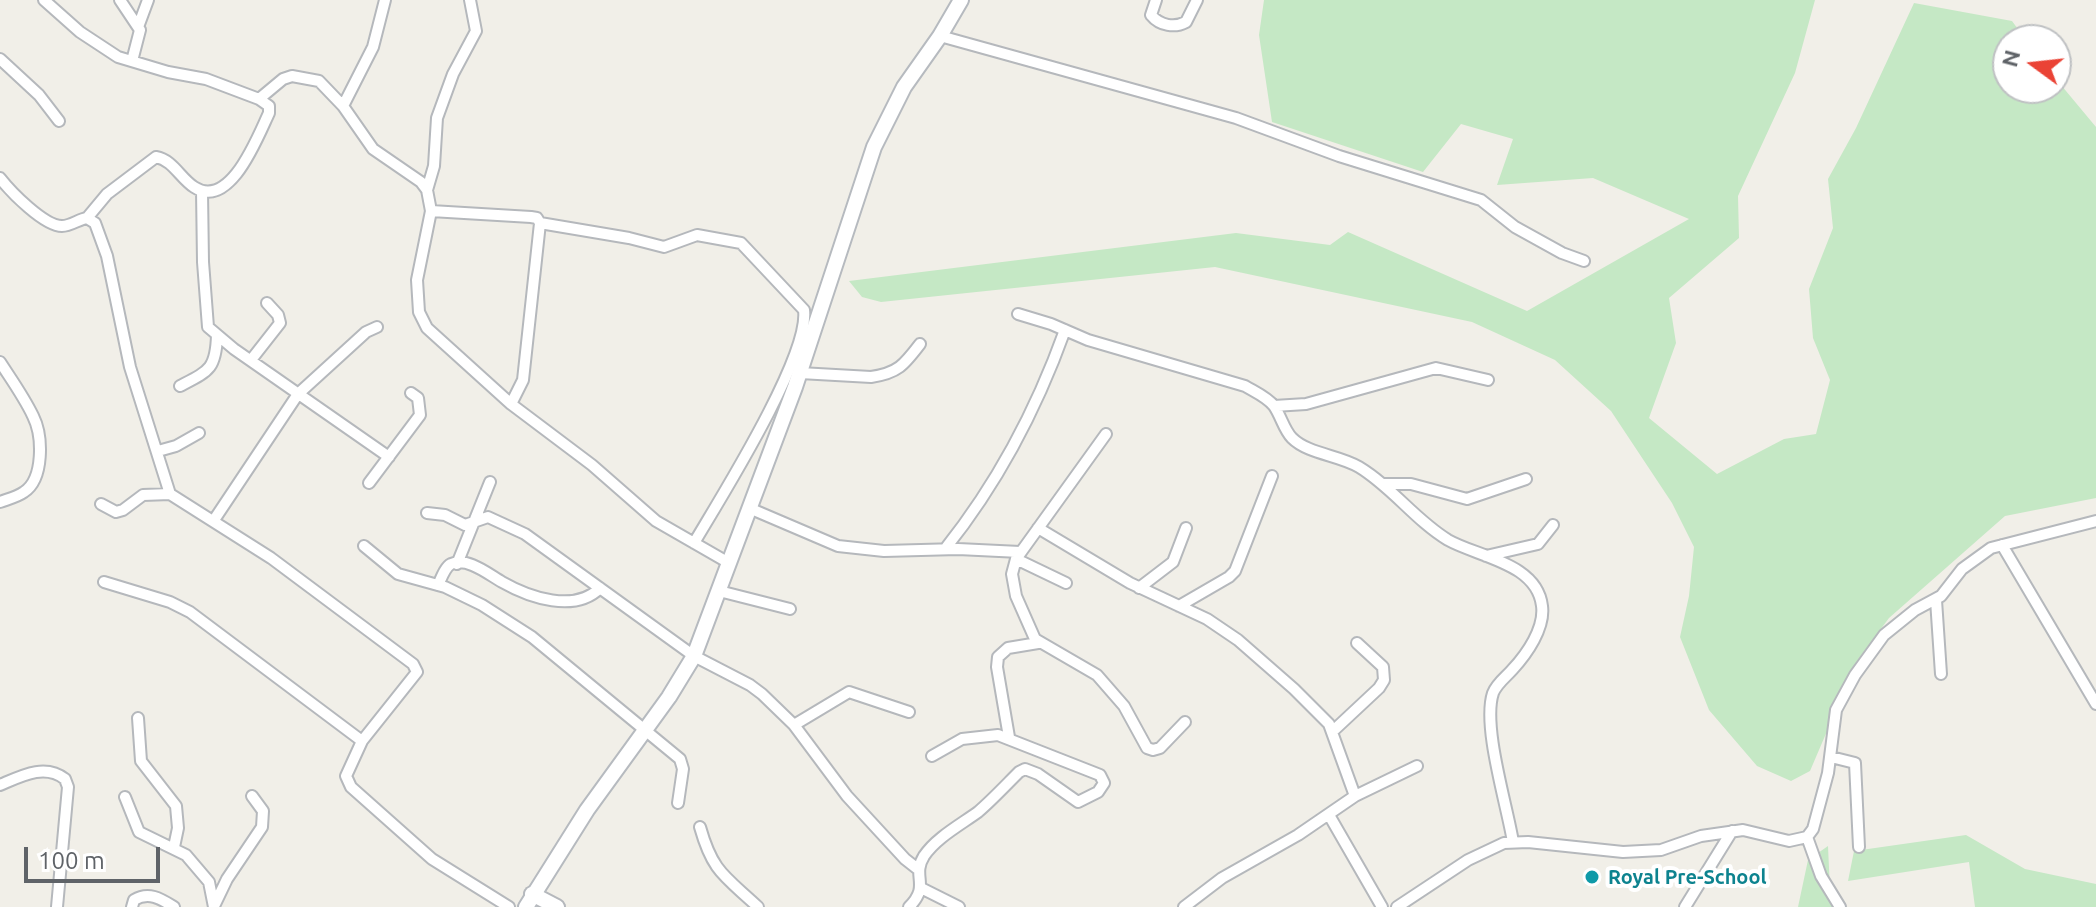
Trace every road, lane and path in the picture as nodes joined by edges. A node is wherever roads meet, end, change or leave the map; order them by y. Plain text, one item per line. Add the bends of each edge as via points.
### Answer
1 (44, 0) edge
2 (120, 0) edge
3 (148, 0) edge
4 (385, 0) edge
5 (470, 0) edge
6 (961, 0) edge
7 (1156, 0) edge
8 (1197, 0) edge
9 (138, 27) junction
10 (940, 36) junction
11 (0, 59) edge
12 (132, 61) junction
13 (259, 99) junction
14 (343, 106) junction
15 (59, 121) dead end
16 (0, 178) edge
17 (427, 190) junction
18 (202, 191) junction
19 (431, 211) junction
20 (87, 218) junction
21 (540, 223) junction
22 (1584, 261) dead end
23 (267, 303) dead end
24 (1018, 314) dead end
25 (377, 327) dead end
26 (1065, 330) junction
27 (217, 335) junction
28 (920, 344) dead end
29 (251, 360) junction
30 (0, 362) edge
31 (800, 373) junction
32 (4, 379) edge
33 (1488, 380) dead end
34 (180, 386) dead end
35 (411, 393) dead end
36 (298, 394) junction
37 (511, 404) junction
38 (1274, 406) junction
39 (199, 433) dead end
40 (1106, 434) dead end
41 (158, 451) junction
42 (389, 457) junction
43 (1272, 476) dead end
44 (1526, 479) dead end
45 (490, 482) dead end
46 (369, 483) dead end
47 (1383, 484) junction
48 (170, 494) junction
49 (0, 502) edge
50 (101, 504) dead end
51 (749, 508) junction
52 (427, 513) dead end
53 (214, 520) junction
54 (2096, 521) edge
55 (474, 522) junction
56 (1553, 525) dead end
57 (1038, 528) junction
58 (1186, 528) dead end
59 (694, 543) junction
60 (2002, 545) junction
61 (364, 546) dead end
62 (945, 549) junction
63 (1018, 556) junction
64 (1486, 556) junction
65 (729, 563) junction
66 (457, 564) junction
67 (104, 582) dead end
68 (1066, 583) dead end
69 (438, 585) junction
70 (600, 588) junction
71 (1139, 588) junction
72 (719, 591) junction
73 (1936, 600) junction
74 (1179, 606) junction
75 (790, 609) dead end
76 (1038, 643) junction
77 (1357, 643) dead end
78 (694, 656) junction
79 (1941, 674) dead end
80 (2096, 704) edge
81 (909, 712) dead end
82 (138, 718) dead end
83 (1185, 722) dead end
84 (794, 725) junction
85 (644, 731) junction
86 (1334, 736) junction
87 (1009, 737) junction
88 (362, 741) junction
89 (932, 756) dead end
90 (1831, 757) junction
91 (1417, 766) dead end
92 (0, 785) edge
93 (252, 796) dead end
94 (1355, 796) junction
95 (125, 797) dead end
96 (678, 803) dead end
97 (1329, 815) junction
98 (700, 827) dead end
99 (1732, 831) junction
100 (1807, 837) junction
101 (1513, 842) junction
102 (174, 847) junction
103 (1859, 847) dead end
104 (919, 870) junction
105 (921, 888) junction
106 (529, 900) edge
107 (57, 907) edge
108 (132, 907) edge
109 (174, 907) edge
110 (214, 907) edge
111 (509, 907) edge
112 (557, 907) edge
113 (758, 907) edge
114 (909, 907) edge
115 (959, 907) edge
116 (1184, 907) edge
117 (1382, 907) edge
118 (1397, 907) edge
119 (1685, 907) edge
120 (1840, 907) edge

1 - 12 street via 88,38
2 - 9 street
3 - 9 street
4 - 14 street via 373,47
5 - 17 street via 474,40 453,74 437,118
6 - 10 main road
7 - 8 street via 1151,15 1173,26 1186,22
9 - 12 street
10 - 22 street via 1236,118 1481,200 1515,227
10 - 31 main road via 904,87 874,147
11 - 15 street
12 - 13 street via 201,77
13 - 14 street via 292,76 319,81
13 - 18 street via 269,106 269,113 247,157 221,190
14 - 17 street via 373,149
16 - 20 street via 20,201 53,223
17 - 19 street
18 - 20 street via 156,157 107,194
18 - 27 street via 206,323
19 - 21 street via 531,217
19 - 37 street via 418,271 419,312 427,328
20 - 41 street via 95,223 107,256 124,343
21 - 37 street via 523,380
21 - 59 street via 664,247 697,235 741,243 804,310 786,375
23 - 29 street via 280,323
24 - 26 street
25 - 36 street
26 - 38 street via 1245,386
26 - 62 street via 1042,393 976,510
27 - 29 street
27 - 34 street via 210,368
28 - 31 street via 904,366 882,375
29 - 36 street
30 - 32 street
31 - 51 main road
32 - 49 street via 37,426 40,460 26,491
33 - 38 street via 1446,369 1424,370 1306,404
35 - 42 street via 418,398 420,415
36 - 42 street
36 - 53 street
37 - 59 street via 656,521
38 - 47 street via 1293,439 1354,464
39 - 41 street
40 - 57 street
41 - 48 street
42 - 46 street
43 - 74 street via 1235,571
44 - 47 street via 1467,499 1411,484
45 - 55 street
47 - 64 street via 1449,541
48 - 50 street via 143,495 116,512
48 - 53 street
51 - 62 street via 838,546
51 - 65 main road
52 - 55 street via 465,525
53 - 88 street via 417,668
54 - 60 street
55 - 66 street
55 - 70 street via 488,517 525,534
56 - 64 street via 1538,544
57 - 63 street
57 - 71 street
58 - 71 street via 1173,562
59 - 65 street
60 - 73 street via 1978,556
60 - 80 street
61 - 69 street via 398,574
62 - 63 street
63 - 68 street
63 - 76 street via 1012,574 1016,596
64 - 101 street via 1531,582 1543,608 1538,631 1493,692 1491,707
65 - 72 main road
66 - 69 street via 449,565
66 - 70 street via 475,566 512,587 563,602 583,601
67 - 88 street via 190,612
69 - 85 street via 532,637
70 - 78 street
71 - 74 street
72 - 75 street
72 - 78 main road
73 - 79 street
73 - 90 street via 1884,635 1855,675 1836,710
74 - 86 street via 1238,640 1294,689
76 - 83 street via 1097,675 1124,706 1147,748 1160,748
76 - 87 street via 1008,648 998,657
77 - 86 street via 1383,667 1384,680
78 - 84 street via 750,685
78 - 85 main road
81 - 84 street via 849,692
82 - 102 street via 139,757 176,806
84 - 104 street via 847,796
85 - 96 street via 683,764
85 - 106 main road
86 - 94 street
87 - 89 street via 962,739
87 - 104 street via 1100,775 1102,788 1078,802 1025,769 926,853
88 - 111 street via 346,776 351,787 432,859
90 - 100 street
90 - 103 street via 1855,763
91 - 94 street
92 - 107 street via 33,772 65,779
93 - 110 street via 263,811 262,827
94 - 97 street
95 - 102 street via 139,832
97 - 116 street via 1222,878
97 - 117 street
98 - 113 street via 716,869
99 - 100 street via 1789,841
99 - 101 street via 1661,850 1623,852
99 - 119 street
100 - 120 street
101 - 118 street via 1477,855
102 - 110 street via 207,879
104 - 105 street
105 - 114 street
105 - 115 street
106 - 112 main road
108 - 109 street via 141,896 158,897

